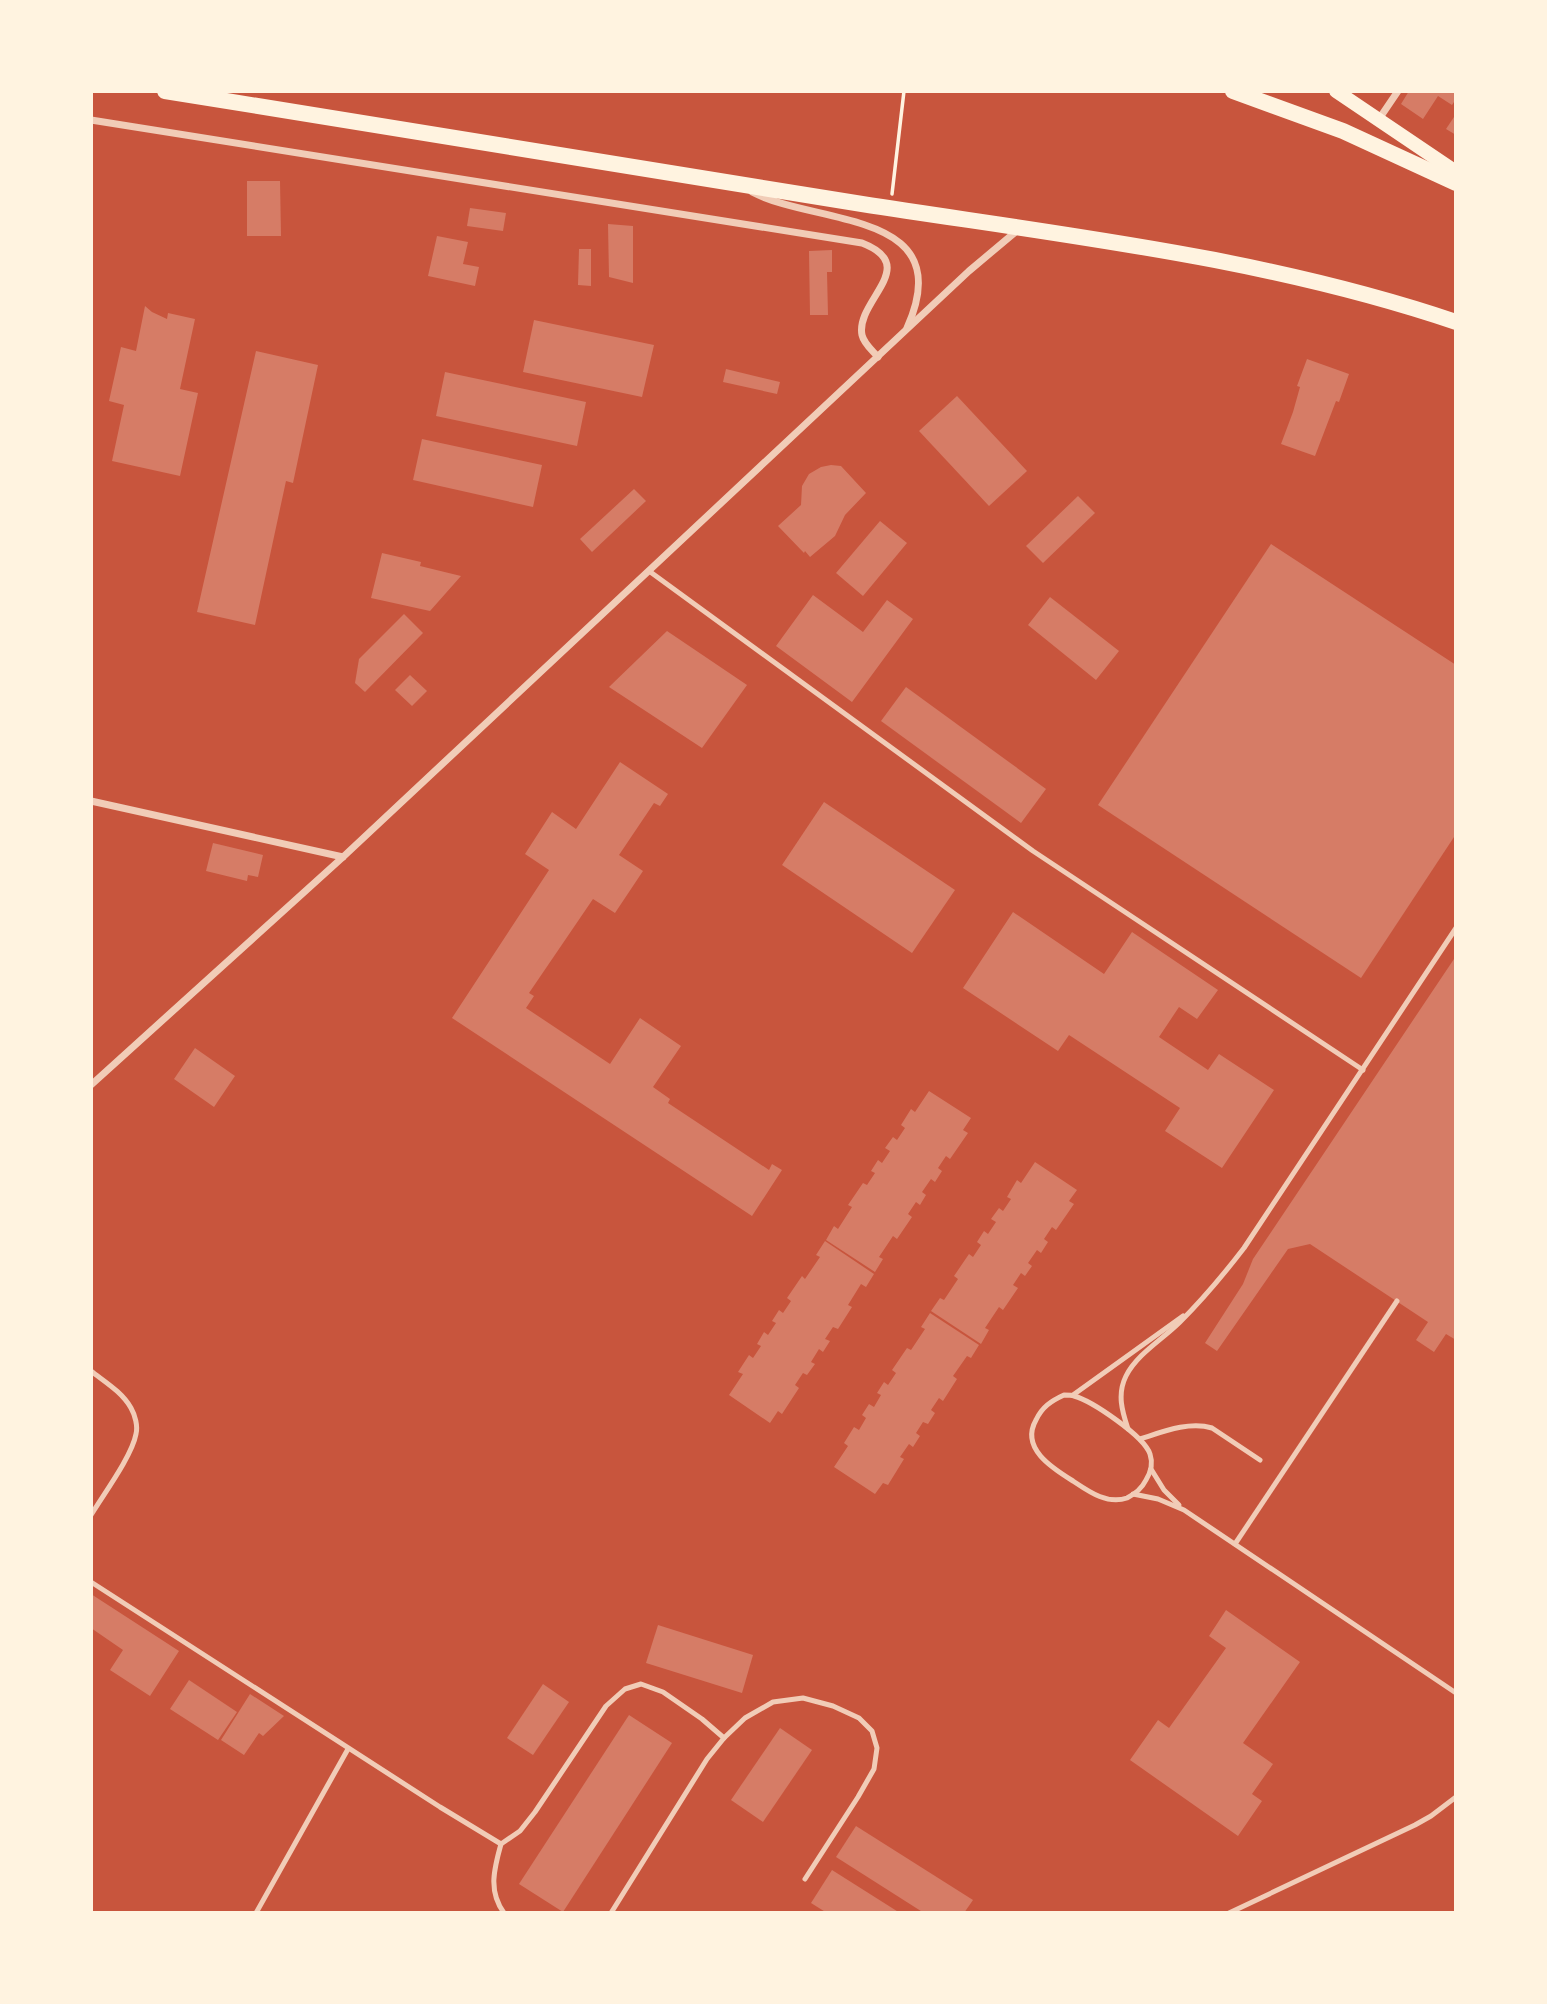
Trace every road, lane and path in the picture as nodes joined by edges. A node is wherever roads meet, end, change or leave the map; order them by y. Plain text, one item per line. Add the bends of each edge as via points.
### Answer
1 (165, 91) edge
2 (904, 91) edge
3 (1233, 91) edge
4 (1336, 91) edge
5 (1398, 91) edge
6 (91, 120) edge
7 (1378, 120) junction
8 (1456, 173) edge
9 (1456, 183) edge
10 (739, 185) junction
11 (890, 209) junction
12 (1020, 229) junction
13 (1456, 322) edge
14 (905, 332) junction
15 (878, 357) junction
16 (649, 571) junction
17 (91, 801) edge
18 (343, 857) junction
19 (1456, 928) edge
20 (1363, 1070) junction
21 (91, 1085) edge
22 (1397, 1301) dead end
23 (1194, 1308) junction
24 (91, 1371) edge
25 (1073, 1395) junction
26 (1128, 1429) junction
27 (1140, 1439) junction
28 (1260, 1460) dead end
29 (1151, 1469) junction
30 (1133, 1494) junction
31 (1184, 1510) junction
32 (91, 1515) edge
33 (1235, 1544) junction
34 (91, 1582) edge
35 (1456, 1693) edge
36 (724, 1738) junction
37 (348, 1749) junction
38 (1456, 1797) edge
39 (501, 1844) junction
40 (805, 1879) dead end
41 (256, 1913) edge
42 (504, 1913) edge
43 (611, 1913) edge
44 (1229, 1913) edge

1 - 10 main road
2 - 11 path
3 - 9 main road via 1343,131
4 - 7 main road
5 - 7 street
6 - 15 street via 862,243 877,251 887,271 862,327 863,340
7 - 8 main road
10 - 11 main road
10 - 14 street via 775,202 859,222 897,239 914,264 919,286
11 - 12 main road
12 - 13 main road via 1299,278
12 - 14 street
14 - 15 street
15 - 16 street
16 - 18 street
16 - 20 lane via 1033,851
17 - 18 street
18 - 21 street
19 - 20 lane
20 - 23 lane via 1258,1229
22 - 33 lane
23 - 25 lane
23 - 26 lane via 1126,1376 1121,1399
24 - 32 lane via 127,1402 137,1431
25 - 26 lane
25 - 30 lane via 1053,1400 1039,1414 1031,1433 1038,1454 1096,1495 1114,1500
26 - 27 lane
27 - 28 lane via 1182,1427 1205,1426
27 - 29 lane via 1150,1455
29 - 30 lane
29 - 31 lane
30 - 31 lane
31 - 33 lane
33 - 35 lane
34 - 37 lane
36 - 39 lane via 663,1692 641,1684 625,1689 606,1706 536,1812
36 - 40 lane via 745,1717 773,1702 803,1698 859,1718 872,1731 877,1748 874,1769
36 - 43 lane
37 - 39 lane
37 - 41 lane
38 - 44 lane via 1415,1825
39 - 42 lane via 493,1888

